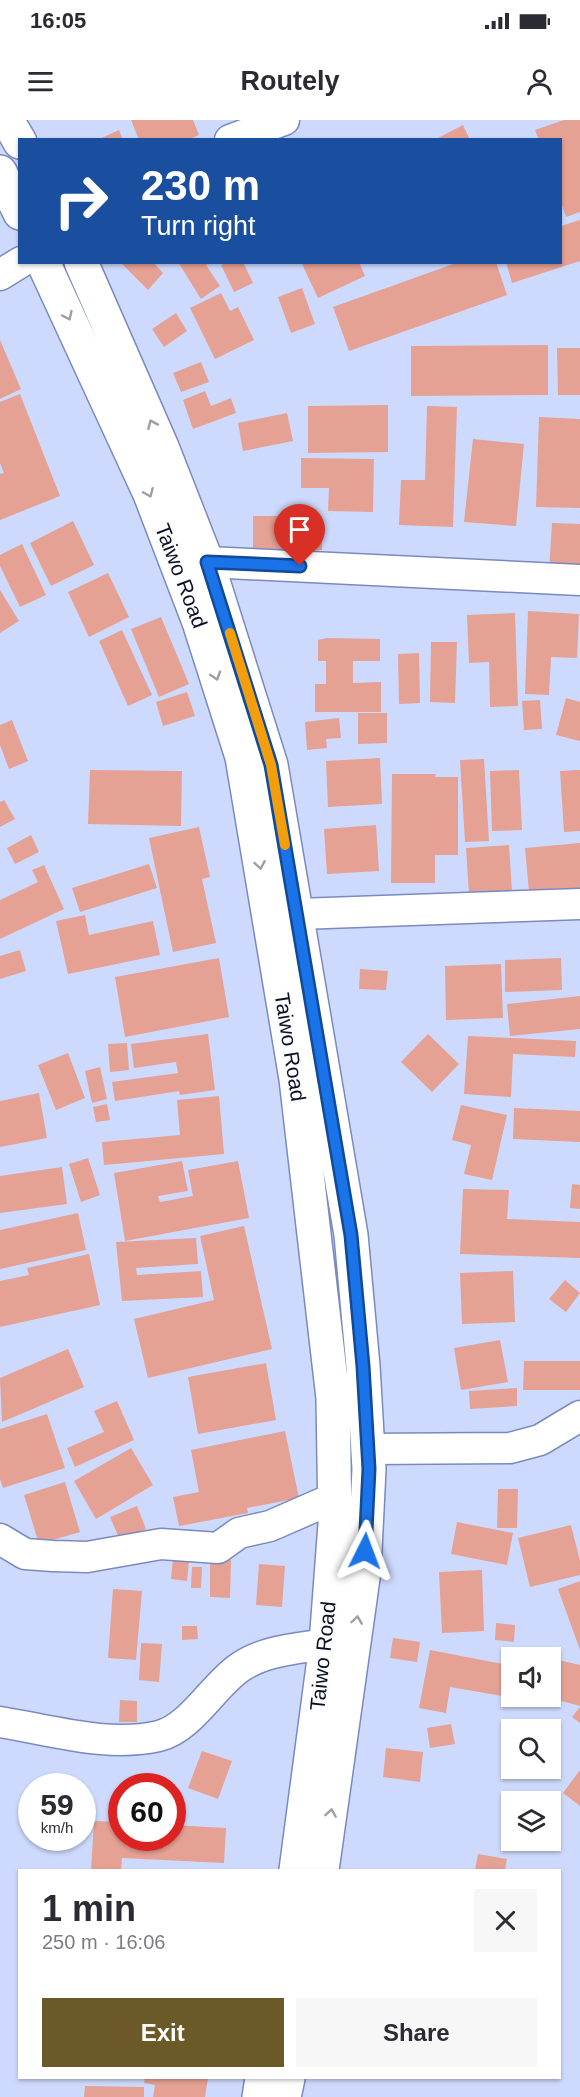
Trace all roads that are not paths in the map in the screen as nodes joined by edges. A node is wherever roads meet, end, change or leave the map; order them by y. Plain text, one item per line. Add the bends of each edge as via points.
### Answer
1 (8, 120) edge
2 (284, 120) edge
3 (18, 138) edge
4 (235, 138) edge
5 (0, 172) edge
6 (18, 209) edge
7 (18, 264) edge
8 (44, 264) edge
9 (82, 264) edge
10 (0, 275) edge
11 (207, 562) junction
12 (580, 580) edge
13 (580, 904) edge
14 (298, 914) junction
15 (580, 1416) edge
16 (368, 1449) junction
17 (334, 1498) junction
18 (0, 1539) edge
19 (326, 1644) junction
20 (0, 1722) edge
21 (296, 1869) edge
22 (322, 1869) edge
23 (262, 2079) edge
24 (288, 2079) edge
25 (259, 2097) edge
26 (284, 2097) edge

1 - 3 main road
2 - 4 street
5 - 6 main road
7 - 10 street
8 -> 17 main road, Taiwo Road via 150,494 199,622 242,757 296,1079 333,1398
11 -> 9 main road, Taiwo Road via 162,447
11 - 12 street
11 - 14 main road, Taiwo Road via 271,765
13 - 14 street
14 - 16 main road, Taiwo Road via 351,1235
15 - 16 street via 540,1440 510,1448
22 -> 16 main road, Taiwo Road via 364,1571
17 - 18 street via 270,1526 239,1533 218,1548 161,1544 87,1557 53,1556 25,1554
17 - 19 main road, Taiwo Road
19 - 20 street via 268,1653 238,1668 189,1718 161,1736 119,1742
19 - 21 main road, Taiwo Road
23 - 25 main road
24 - 26 main road

